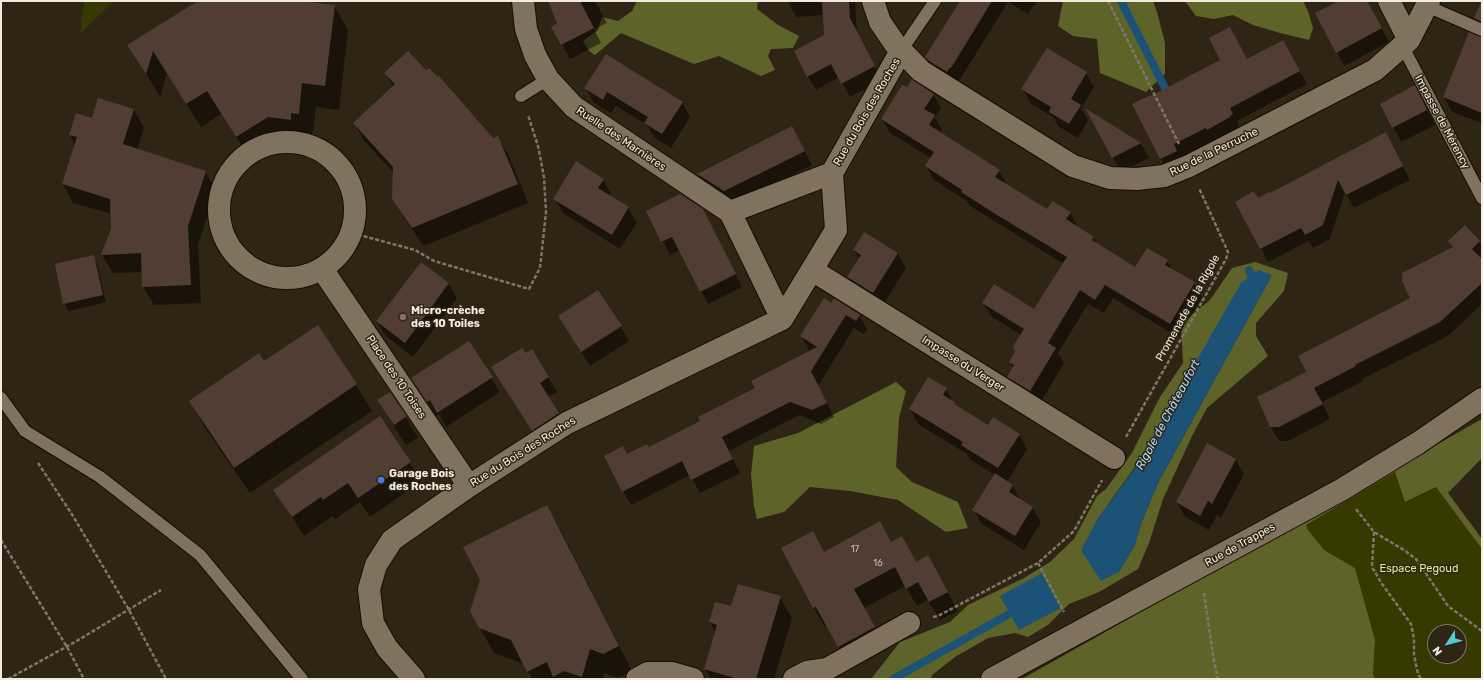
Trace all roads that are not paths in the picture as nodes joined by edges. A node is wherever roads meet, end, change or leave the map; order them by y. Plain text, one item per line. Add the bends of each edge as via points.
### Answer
1 (523, 1) edge
2 (872, 1) edge
3 (935, 1) edge
4 (1389, 1) edge
5 (1428, 4) edge
6 (1482, 30) edge
7 (1406, 43) junction
8 (902, 51) junction
9 (548, 79) junction
10 (521, 96) road end
11 (832, 173) junction
12 (1482, 198) edge
13 (730, 212) junction
14 (322, 269) junction
15 (812, 270) junction
16 (782, 319) junction
17 (1, 398) edge
18 (1482, 399) edge
19 (1114, 458) road end
20 (469, 486) junction
21 (910, 623) road end
22 (302, 679) edge
23 (414, 679) edge
24 (637, 679) edge
25 (693, 679) edge
26 (794, 679) edge
27 (992, 679) edge

1 - 9 street, Ruelle des Marnières via 526,29 535,55
2 - 8 street, Rue de la Perruche via 880,22
3 - 8 lane
4 - 7 street
5 - 6 lane
5 - 7 street, Rue de la Perruche
7 - 8 street, Rue de la Perruche via 1375,70 1189,166 1164,176 1138,179 1110,178 1073,166 921,71
7 - 12 lane, Impasse de Mérency
8 - 11 street, Rue du Bois des Roches
9 - 10 lane
9 - 13 street, Ruelle des Marnières via 574,107
11 - 13 street
11 - 15 street via 836,230
13 - 16 street
14 - 14 street via 301,277 279,278 257,272 239,259 225,241 218,220 219,197 227,176 241,158 260,146 282,141 304,144 325,153 341,168 352,188 356,210 352,233 340,253
14 - 20 street, Place des 10 Toises
15 - 16 street
15 - 19 street, Impasse du Verger
16 - 20 street, Rue du Bois des Roches via 567,423
17 - 22 lane via 26,431 100,477 200,555
18 - 27 street, Rue de Trappes via 1418,443 1341,490
20 - 23 street, Rue du Bois des Roches via 392,540 376,565 369,589 373,623 386,648
21 - 26 street via 827,669 807,672
24 - 25 street via 648,673 672,673

